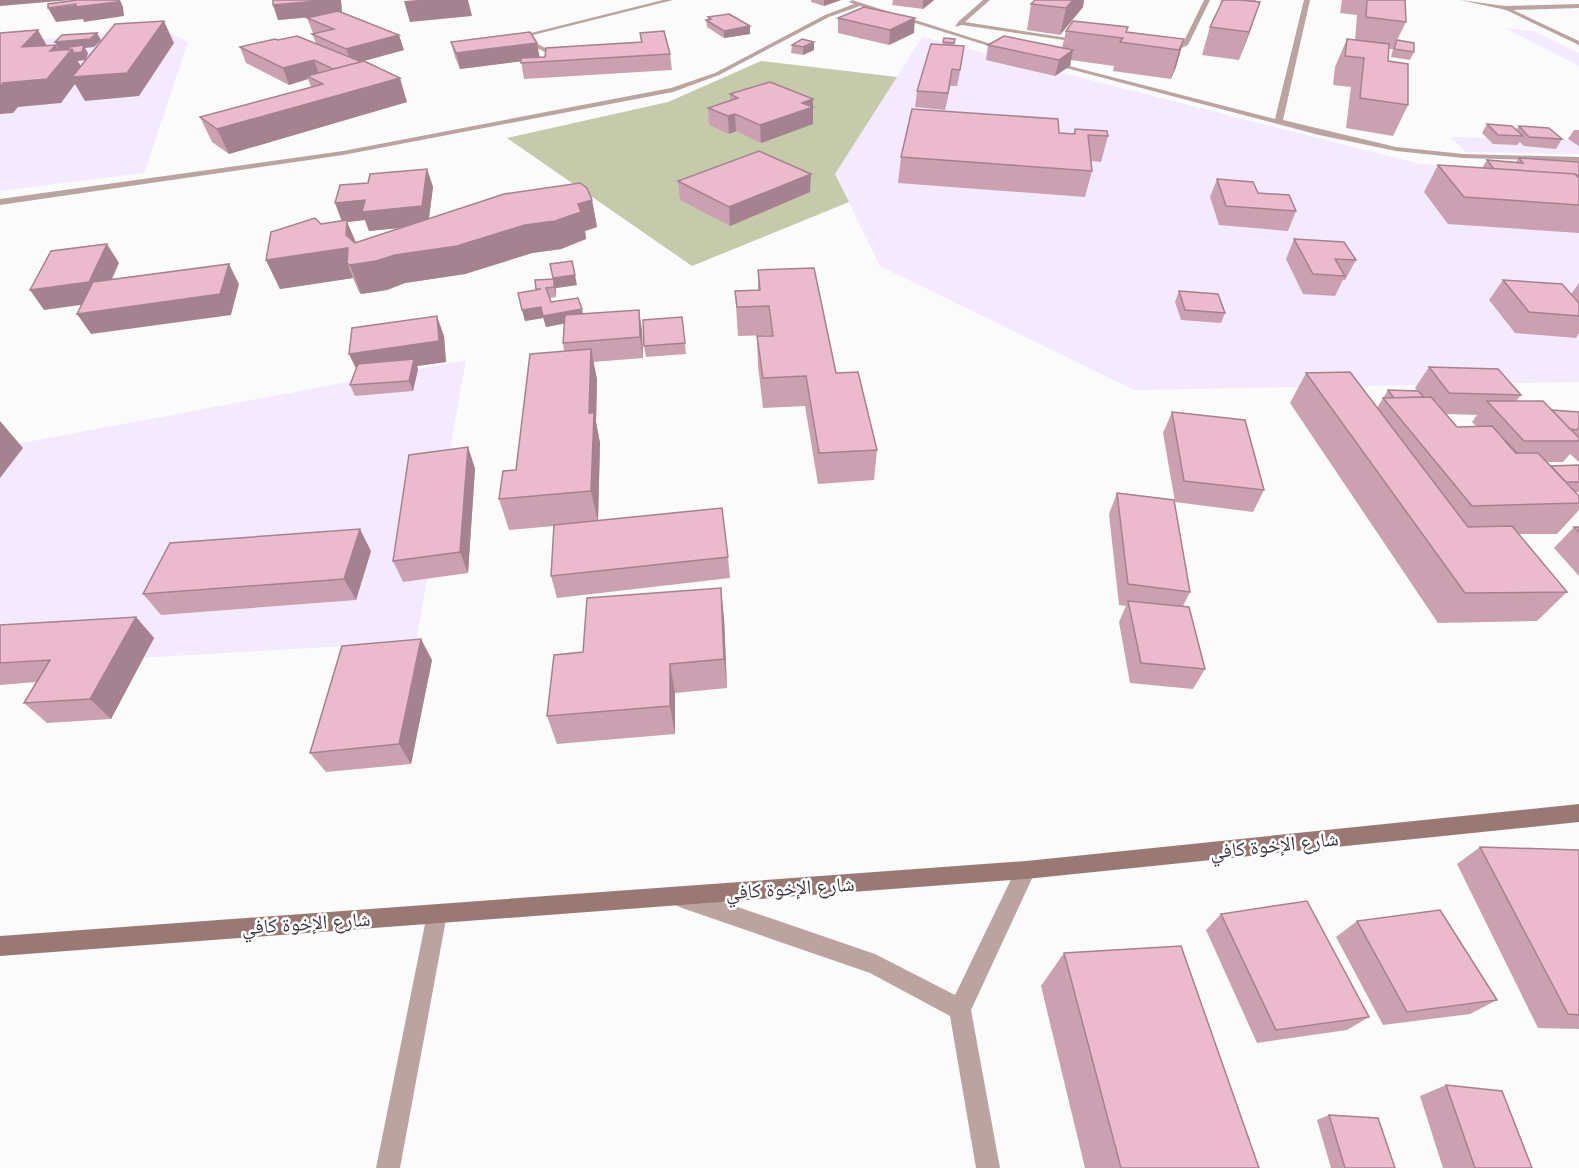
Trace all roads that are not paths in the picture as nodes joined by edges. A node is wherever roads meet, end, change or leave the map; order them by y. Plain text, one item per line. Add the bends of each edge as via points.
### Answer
1 (670, 0) edge
2 (847, 0) edge
3 (987, 0) edge
4 (1207, 0) edge
5 (1307, 0) edge
6 (1463, 0) edge
7 (1488, 0) edge
8 (860, 2) edge
9 (1579, 6) edge
10 (1506, 8) junction
11 (960, 23) junction
12 (950, 32) junction
13 (1087, 41) edge
14 (1579, 43) edge
15 (1151, 50) dead end
16 (547, 51) edge
17 (1018, 54) edge
18 (1041, 60) edge
19 (1279, 120) junction
20 (1579, 159) edge
21 (0, 202) edge
22 (1579, 813) edge
23 (1026, 870) junction
24 (678, 896) junction
25 (437, 914) junction
26 (0, 946) edge
27 (960, 1009) junction
28 (388, 1168) edge
29 (988, 1168) edge

1 - 16 street via 518,37
2 - 8 street
3 - 11 street
4 - 15 street via 1186,44 1173,50
5 - 19 street
6 - 10 street
7 - 10 street
8 - 12 street
8 - 21 street via 717,74 673,90 343,153
9 - 10 street
10 - 14 street
11 - 12 street
11 - 13 street
12 - 17 street
18 - 19 street
19 - 20 street via 1364,142 1435,154
22 - 23 main road, شارع الإخوة كافي
23 - 24 main road, شارع الإخوة كافي
23 - 27 street
24 - 25 main road, شارع الإخوة كافي
24 - 27 street via 875,964
25 - 26 main road, شارع الإخوة كافي
25 - 28 street
27 - 29 street

